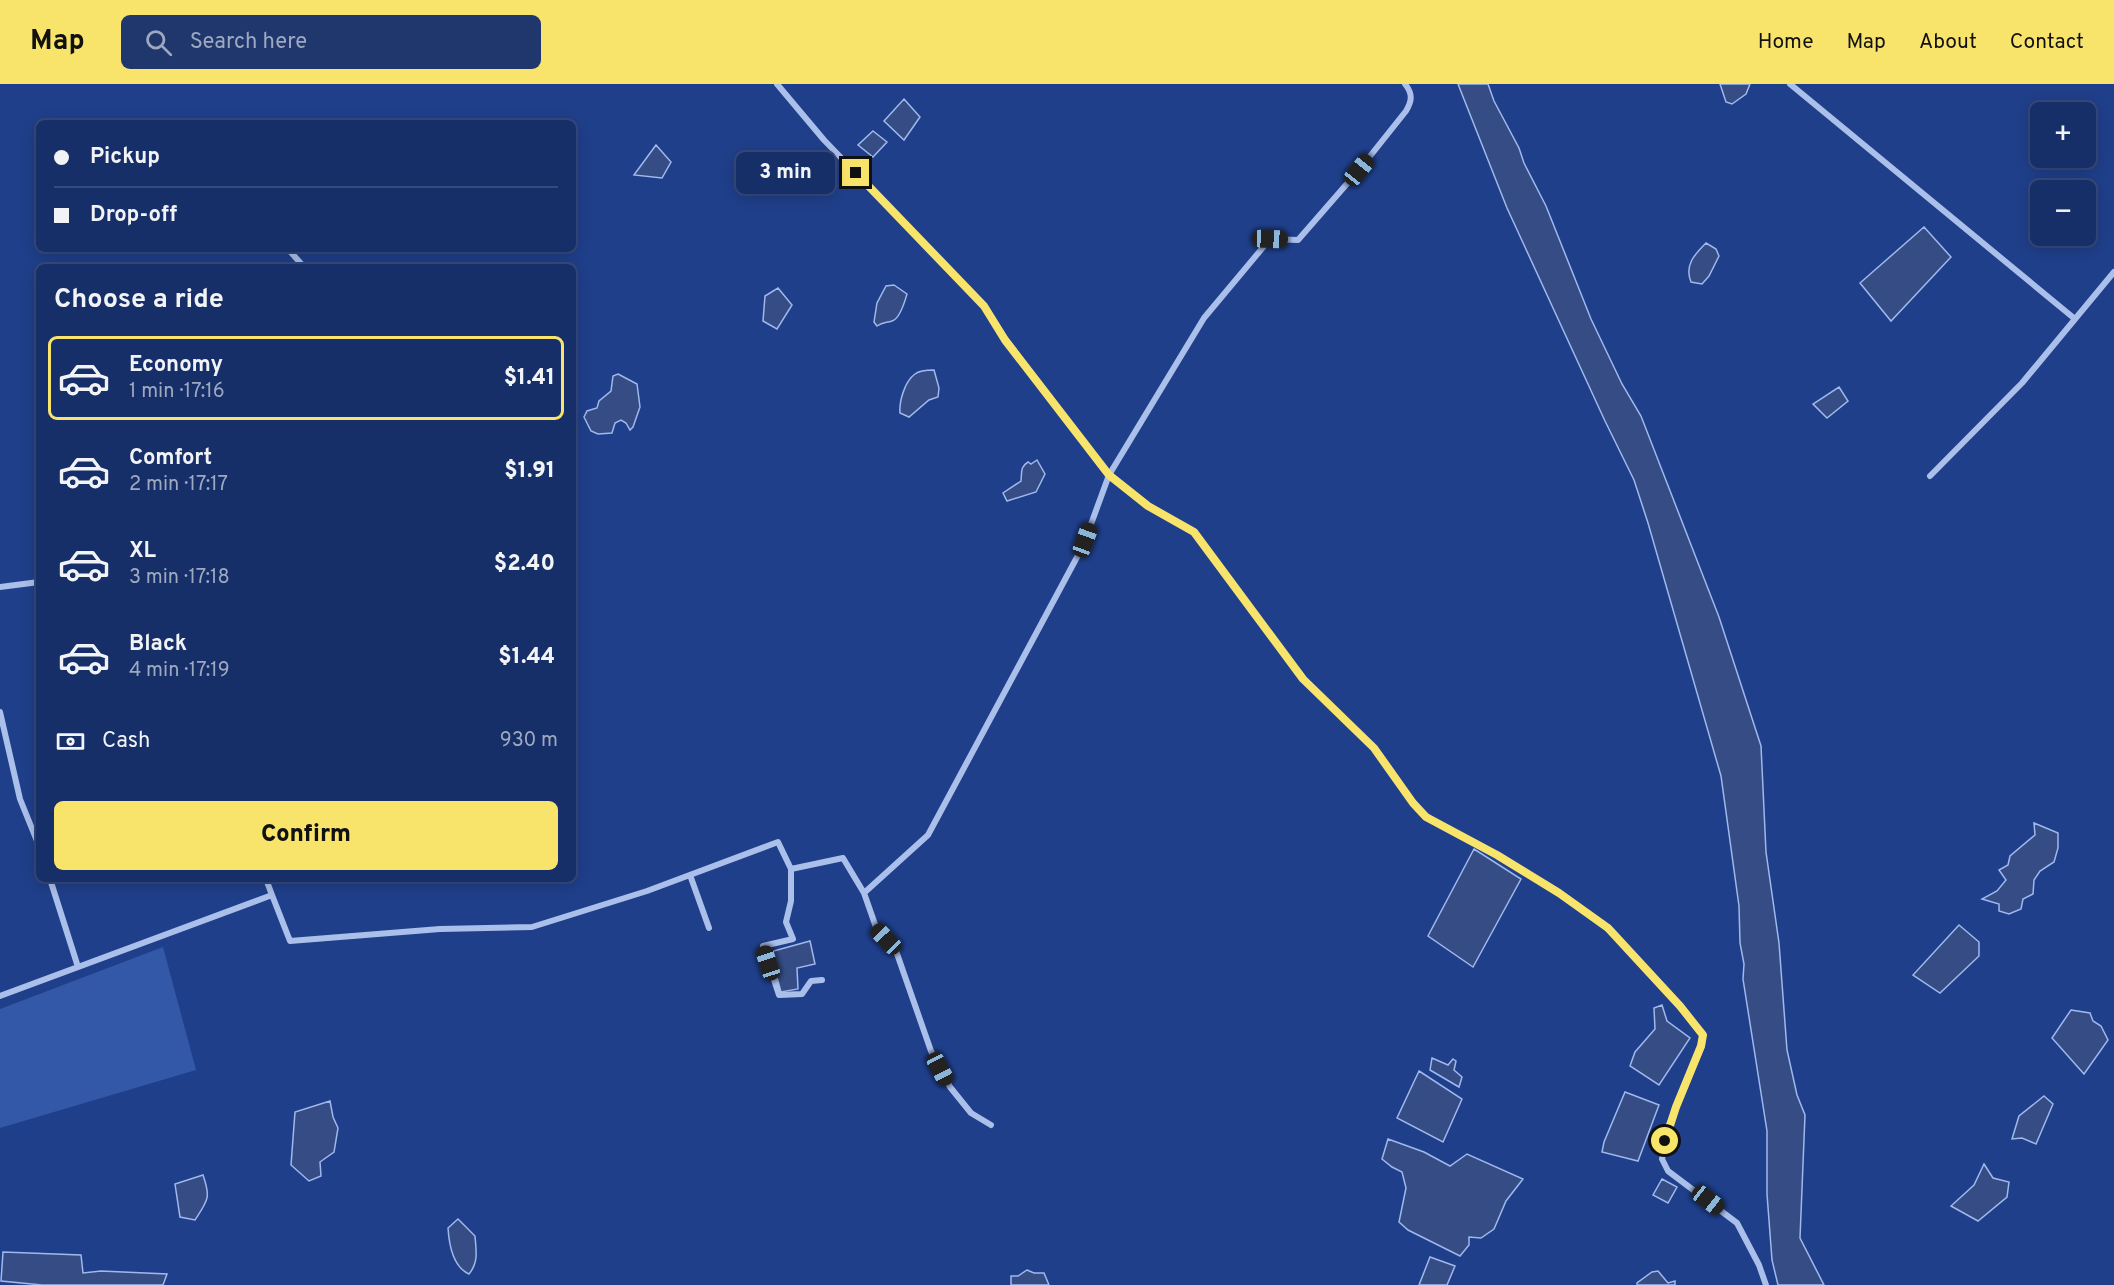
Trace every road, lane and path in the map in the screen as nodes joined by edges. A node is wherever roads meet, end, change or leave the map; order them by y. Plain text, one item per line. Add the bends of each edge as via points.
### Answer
1 (777, 84) edge
2 (1405, 84) edge
3 (1790, 84) edge
4 (291, 252) edge
5 (301, 264) edge
6 (2114, 272) edge
7 (2075, 319) junction
8 (1109, 475) junction
9 (1929, 476) dead end
10 (36, 582) edge
11 (0, 587) edge
12 (0, 712) edge
13 (36, 839) edge
14 (791, 869) junction
15 (690, 875) junction
16 (51, 882) edge
17 (267, 882) edge
18 (864, 893) junction
19 (272, 895) junction
20 (709, 928) dead end
21 (78, 967) junction
22 (822, 980) dead end
23 (0, 996) edge
24 (991, 1125) dead end
25 (1766, 1285) edge

1 - 8 street via 824,140 984,306 1005,340
2 - 8 street via 1412,101 1359,170 1298,240 1270,239 1204,318
3 - 7 street
4 - 5 street
6 - 7 street
7 - 9 street via 2022,383
8 - 18 street via 1083,546 928,835
8 - 25 street via 1148,506 1194,532 1303,679 1374,748 1426,817 1497,855 1608,928 1680,1006 1703,1035 1670,1125 1662,1159 1668,1171 1737,1223
10 - 11 street
12 - 13 street via 20,799
14 - 15 street via 778,842
14 - 18 street via 843,858
14 - 22 street via 791,901 786,922 793,939 763,946 778,995 802,994 811,981
15 - 19 street via 532,927 440,929 290,941
15 - 20 street
16 - 21 street
17 - 19 street
18 - 24 street via 877,930 895,948 931,1051 945,1078 971,1113
19 - 21 street
21 - 23 street

